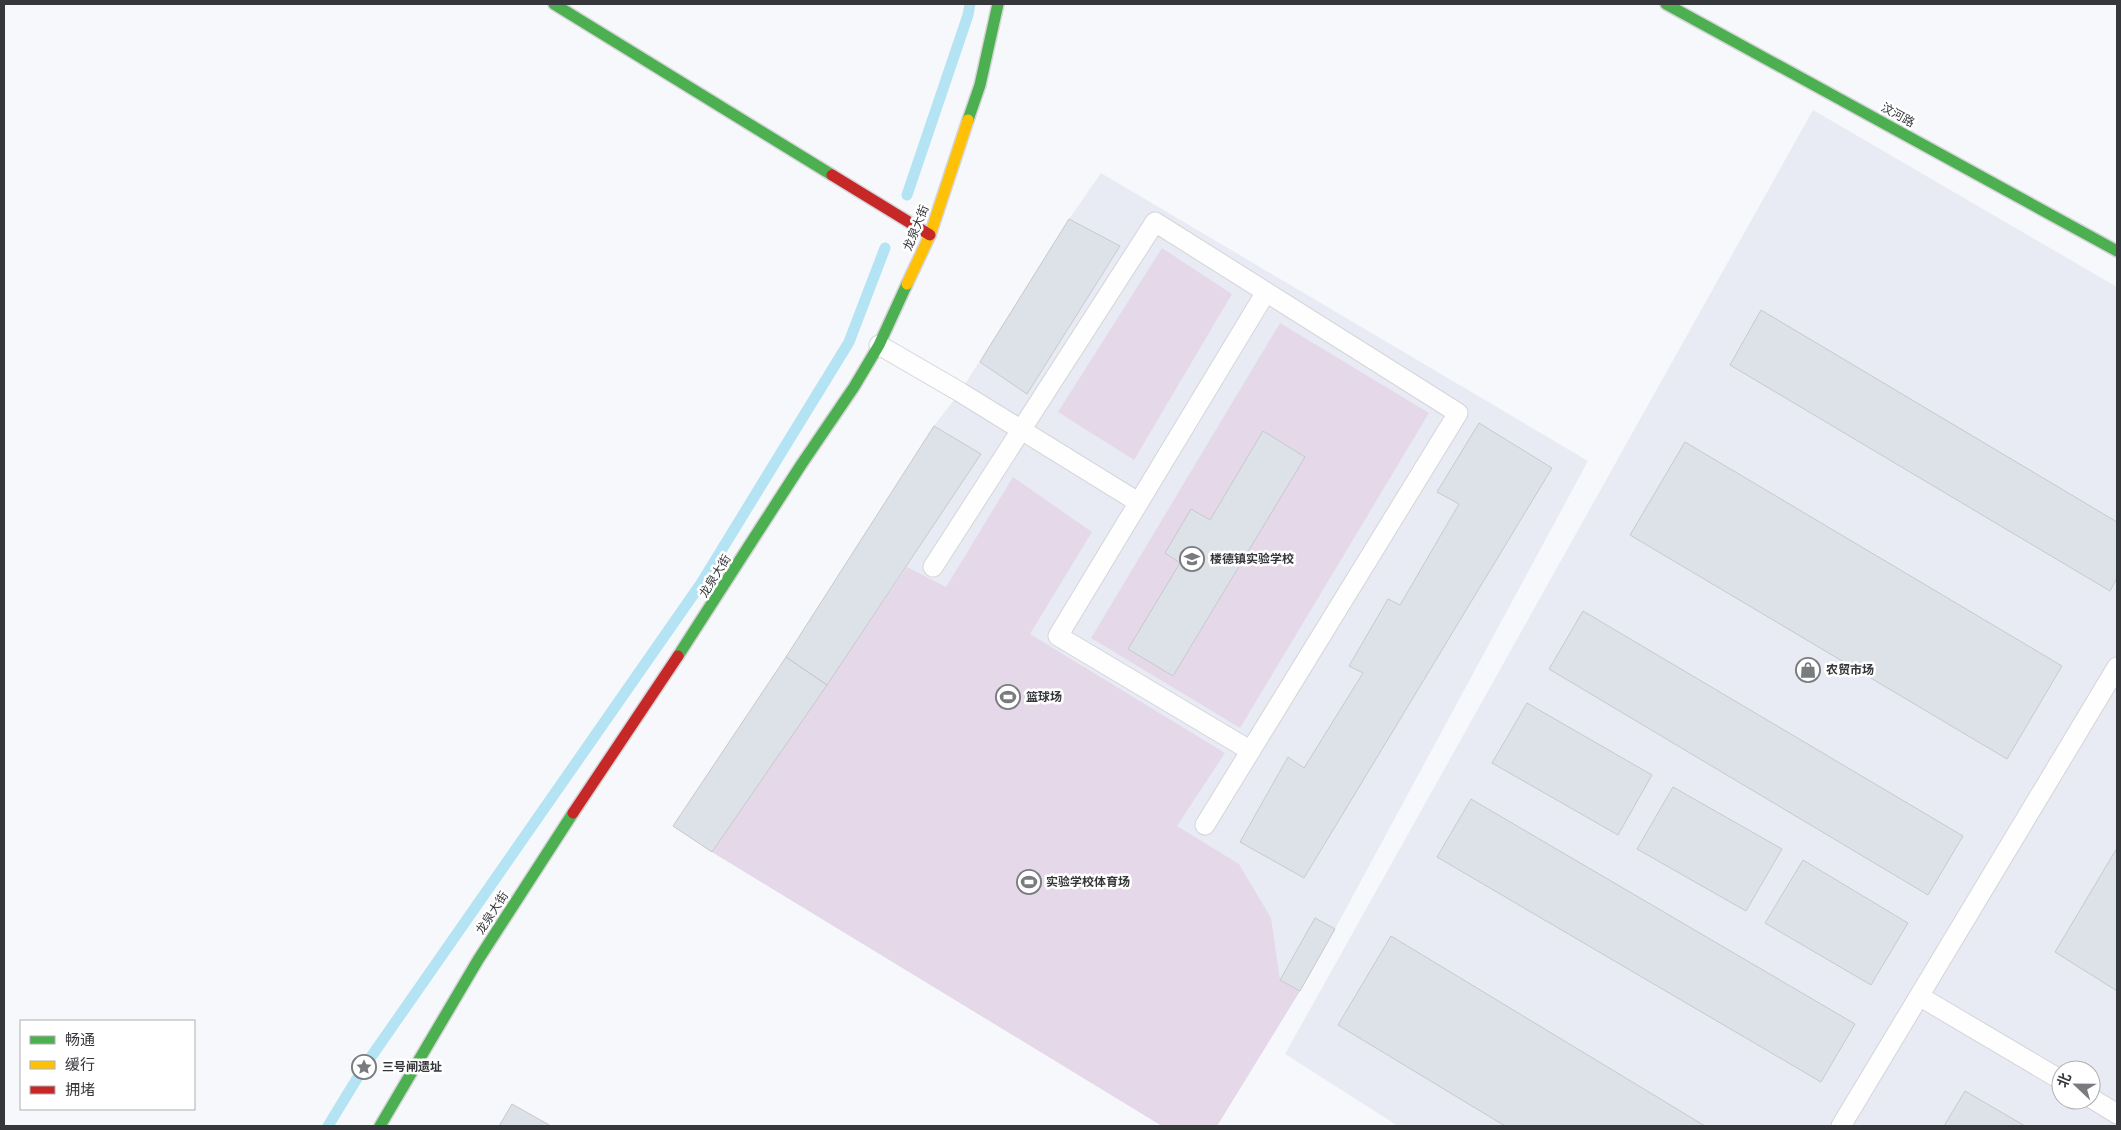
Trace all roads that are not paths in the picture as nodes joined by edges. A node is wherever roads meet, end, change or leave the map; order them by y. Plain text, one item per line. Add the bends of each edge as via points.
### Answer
1 (554, 4) edge
2 (998, 4) edge
3 (1666, 4) edge
4 (930, 235) junction
5 (2117, 251) edge
6 (1266, 292) junction
7 (879, 344) junction
8 (1021, 430) junction
9 (1138, 502) junction
10 (933, 567) dead end
11 (2117, 667) edge
12 (1251, 751) junction
13 (1205, 825) dead end
14 (1919, 996) junction
15 (2051, 1074) edge
16 (2101, 1104) edge
17 (2117, 1114) edge
18 (380, 1126) edge
19 (1841, 1126) edge

1 - 4 street
2 - 4 street, 龙泉大街 via 980,86
3 - 5 street, 汶河路
4 - 7 street, 龙泉大街
6 - 8 lane via 1155,222
6 - 9 lane
6 - 12 lane via 1458,413
7 - 8 lane
7 - 18 street, 龙泉大街 via 709,611 483,952
8 - 9 lane
8 - 10 lane
9 - 12 lane via 1058,636
11 - 14 lane
12 - 13 lane
14 - 15 lane
14 - 19 lane
16 - 17 lane

